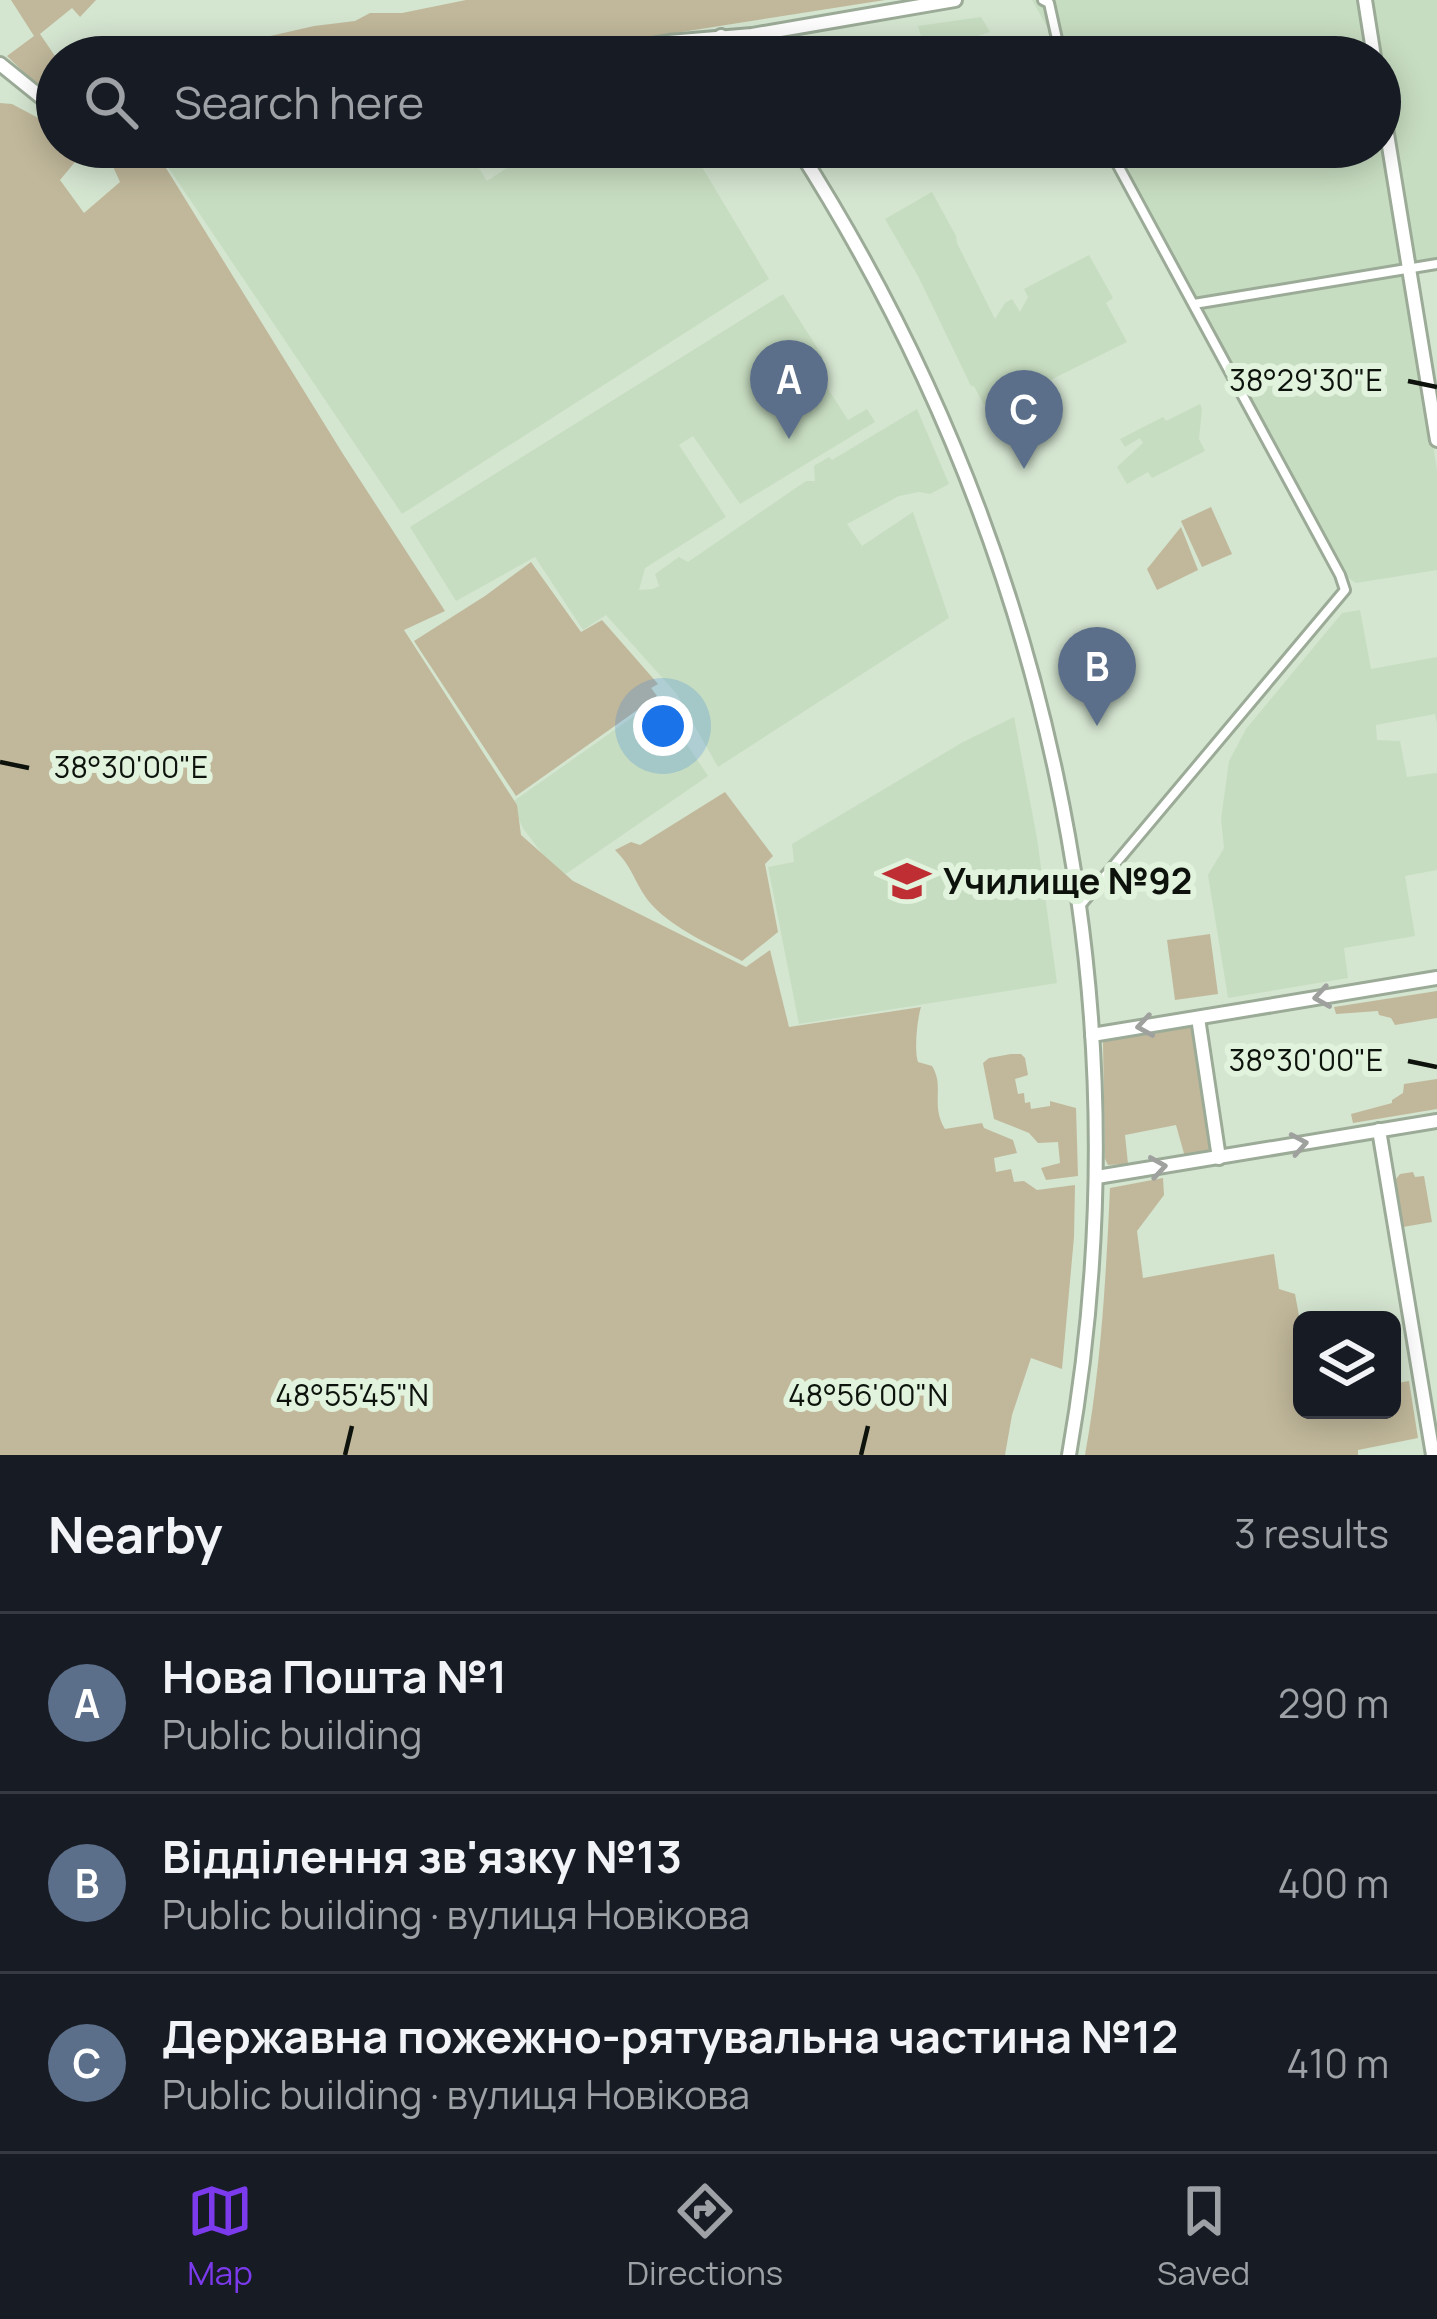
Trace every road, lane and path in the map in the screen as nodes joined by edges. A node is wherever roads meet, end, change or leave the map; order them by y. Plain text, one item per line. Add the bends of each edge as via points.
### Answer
1 (955, 0) edge
2 (1042, 0) edge
3 (1365, 0) edge
4 (721, 36) edge
5 (1056, 36) edge
6 (1371, 36) edge
7 (0, 64) edge
8 (36, 93) edge
9 (810, 168) edge
10 (1120, 168) edge
11 (1392, 168) edge
12 (1437, 264) edge
13 (1409, 269) junction
14 (1194, 304) junction
15 (1437, 440) edge
16 (1079, 907) junction
17 (1437, 978) edge
18 (1198, 1018) junction
19 (1093, 1035) junction
20 (1437, 1121) edge
21 (1379, 1130) junction
22 (1219, 1158) junction
23 (1097, 1182) junction
24 (1069, 1455) edge
25 (1433, 1455) edge

1 - 4 street
2 - 5 street
3 - 6 street
7 - 8 street
9 - 16 street via 932,394 993,546 1045,727
10 - 14 street
11 - 13 street
12 - 13 street
13 - 14 street
13 - 15 street
14 - 16 street via 1345,590
16 - 19 street
17 -> 18 street
18 -> 19 street
18 - 22 street
19 - 23 street
20 - 21 street
22 -> 21 street
21 - 25 street
23 -> 22 street
23 - 24 street

